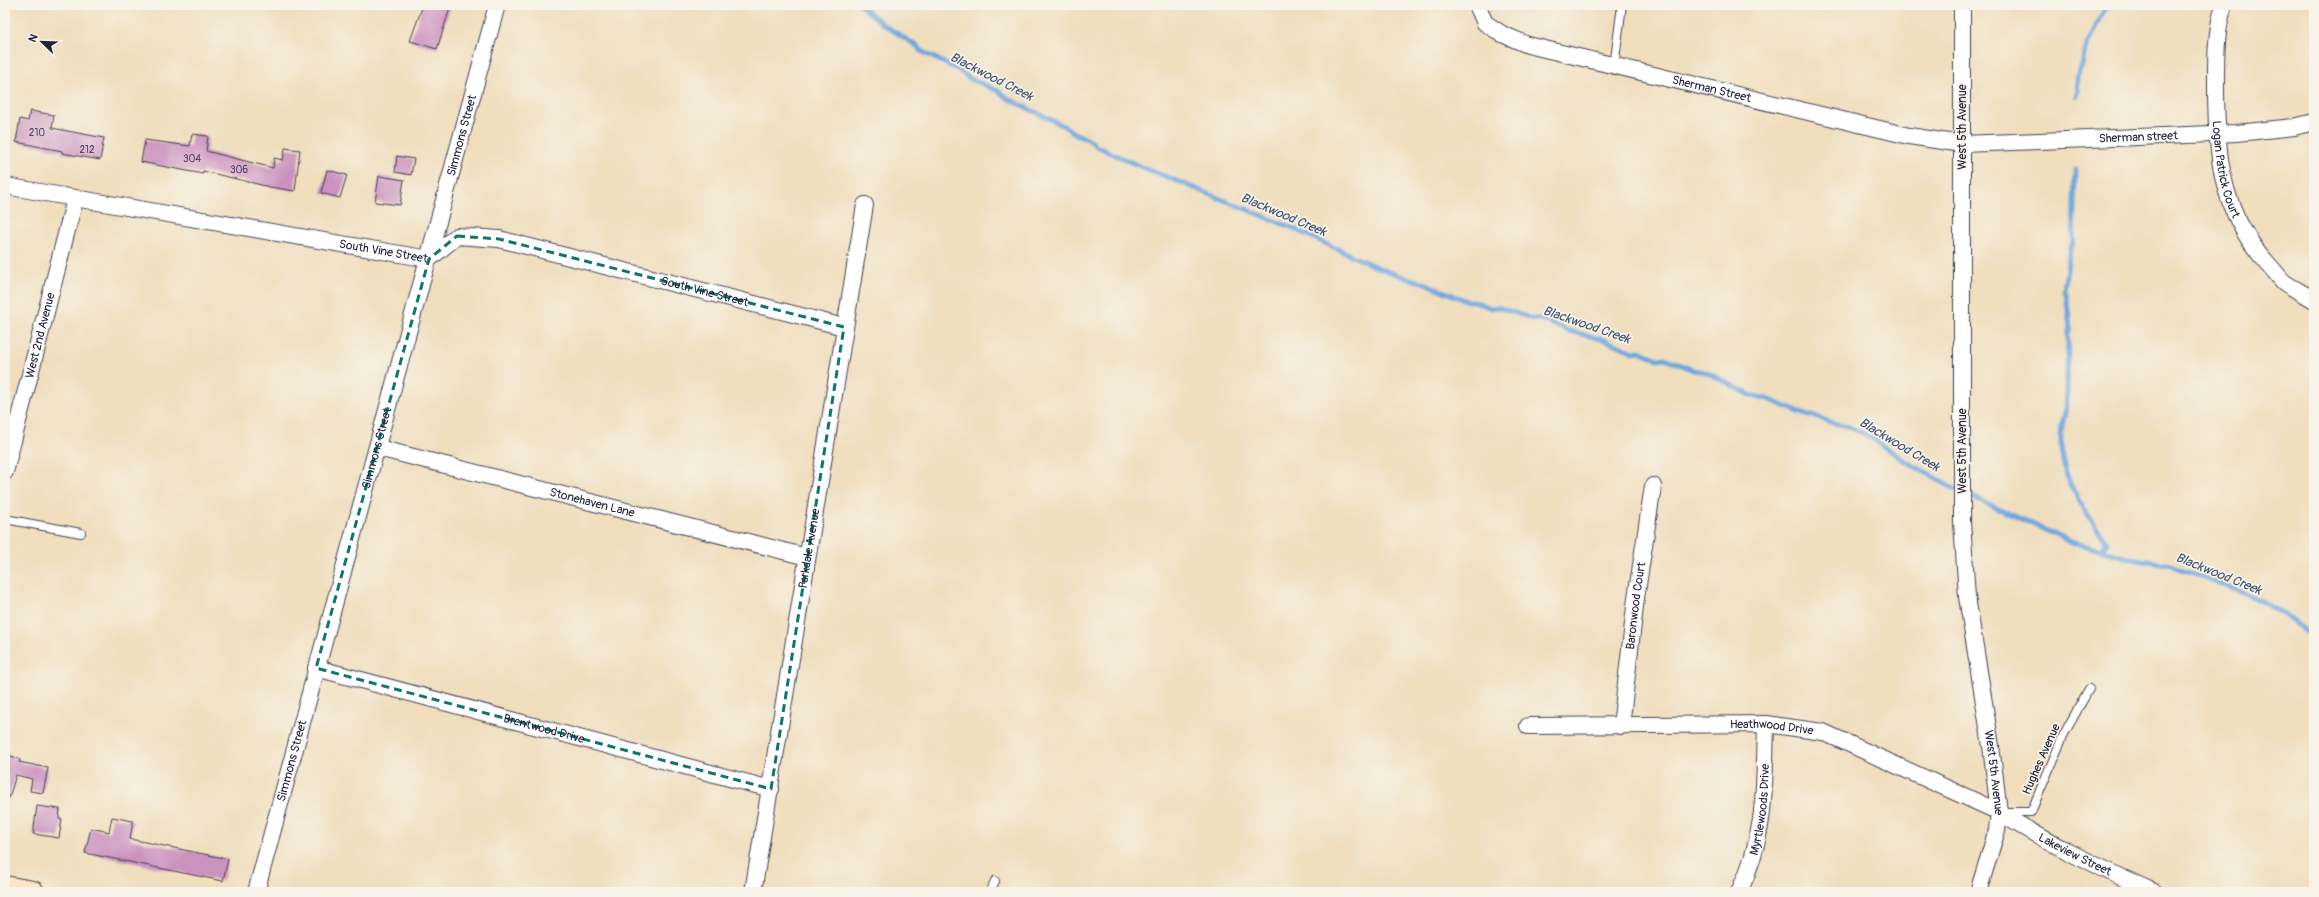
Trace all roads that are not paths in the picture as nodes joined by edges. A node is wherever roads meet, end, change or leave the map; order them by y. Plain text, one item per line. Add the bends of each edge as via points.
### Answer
1 (497, 5) edge
2 (1477, 5) edge
3 (1622, 5) edge
4 (1962, 5) edge
5 (2224, 5) edge
6 (1614, 67) junction
7 (2314, 122) edge
8 (2217, 134) junction
9 (1962, 144) junction
10 (5, 186) edge
11 (75, 199) junction
12 (865, 205) dead end
13 (429, 259) junction
14 (2314, 300) edge
15 (844, 327) junction
16 (378, 448) junction
17 (5, 472) edge
18 (1653, 486) dead end
19 (5, 519) edge
20 (81, 533) dead end
21 (807, 557) junction
22 (316, 668) junction
23 (2089, 689) dead end
24 (1766, 724) junction
25 (1528, 726) dead end
26 (1621, 726) junction
27 (771, 789) junction
28 (1999, 812) junction
29 (995, 881) dead end
30 (5, 887) edge
31 (33, 892) edge
32 (256, 892) edge
33 (753, 892) edge
34 (990, 892) edge
35 (1739, 892) edge
36 (1978, 892) edge
37 (2154, 892) edge

1 - 13 street, Simmons Street
2 - 6 street, Sherman Street via 1485,23 1502,34 1528,45
3 - 6 lane
4 - 9 street, West 5th Avenue
5 - 8 street, Logan Patrick Court via 2219,18 2216,75
6 - 9 street, Sherman Street via 1909,136
7 - 8 street, Sherman street via 2294,128
8 - 9 street, Sherman street
8 - 14 street, Logan Patrick Court via 2221,167 2230,205 2253,247 2285,282
9 - 28 street, West 5th Avenue via 1962,522 1967,597
10 - 11 street, South Vine Street
11 - 13 street, South Vine Street
11 - 17 street, West 2nd Avenue
12 - 15 street, Parkdale Avenue
13 - 15 street, South Vine Street via 457,236 499,239
13 - 16 street, Simmons Street
15 - 21 street, Parkdale Avenue
16 - 21 street, Stonehaven Lane
16 - 22 street, Simmons Street
18 - 26 street, Baronwood Court via 1636,598
19 - 20 lane
21 - 27 street, Parkdale Avenue
22 - 27 street, Brentwood Drive
22 - 32 street, Simmons Street
23 - 28 lane, Hughes Avenue via 2064,734 2031,812
24 - 26 street, Heathwood Drive
24 - 28 street, Heathwood Drive via 1823,732
24 - 35 street, Myrtlewoods Drive via 1763,819 1752,866
25 - 26 street, Heathwood Drive
27 - 33 street, Parkdale Avenue
28 - 36 street, West 5th Avenue via 1997,830
28 - 37 street, Lakeview Street via 2025,829 2077,856
29 - 34 lane
30 - 31 main road

